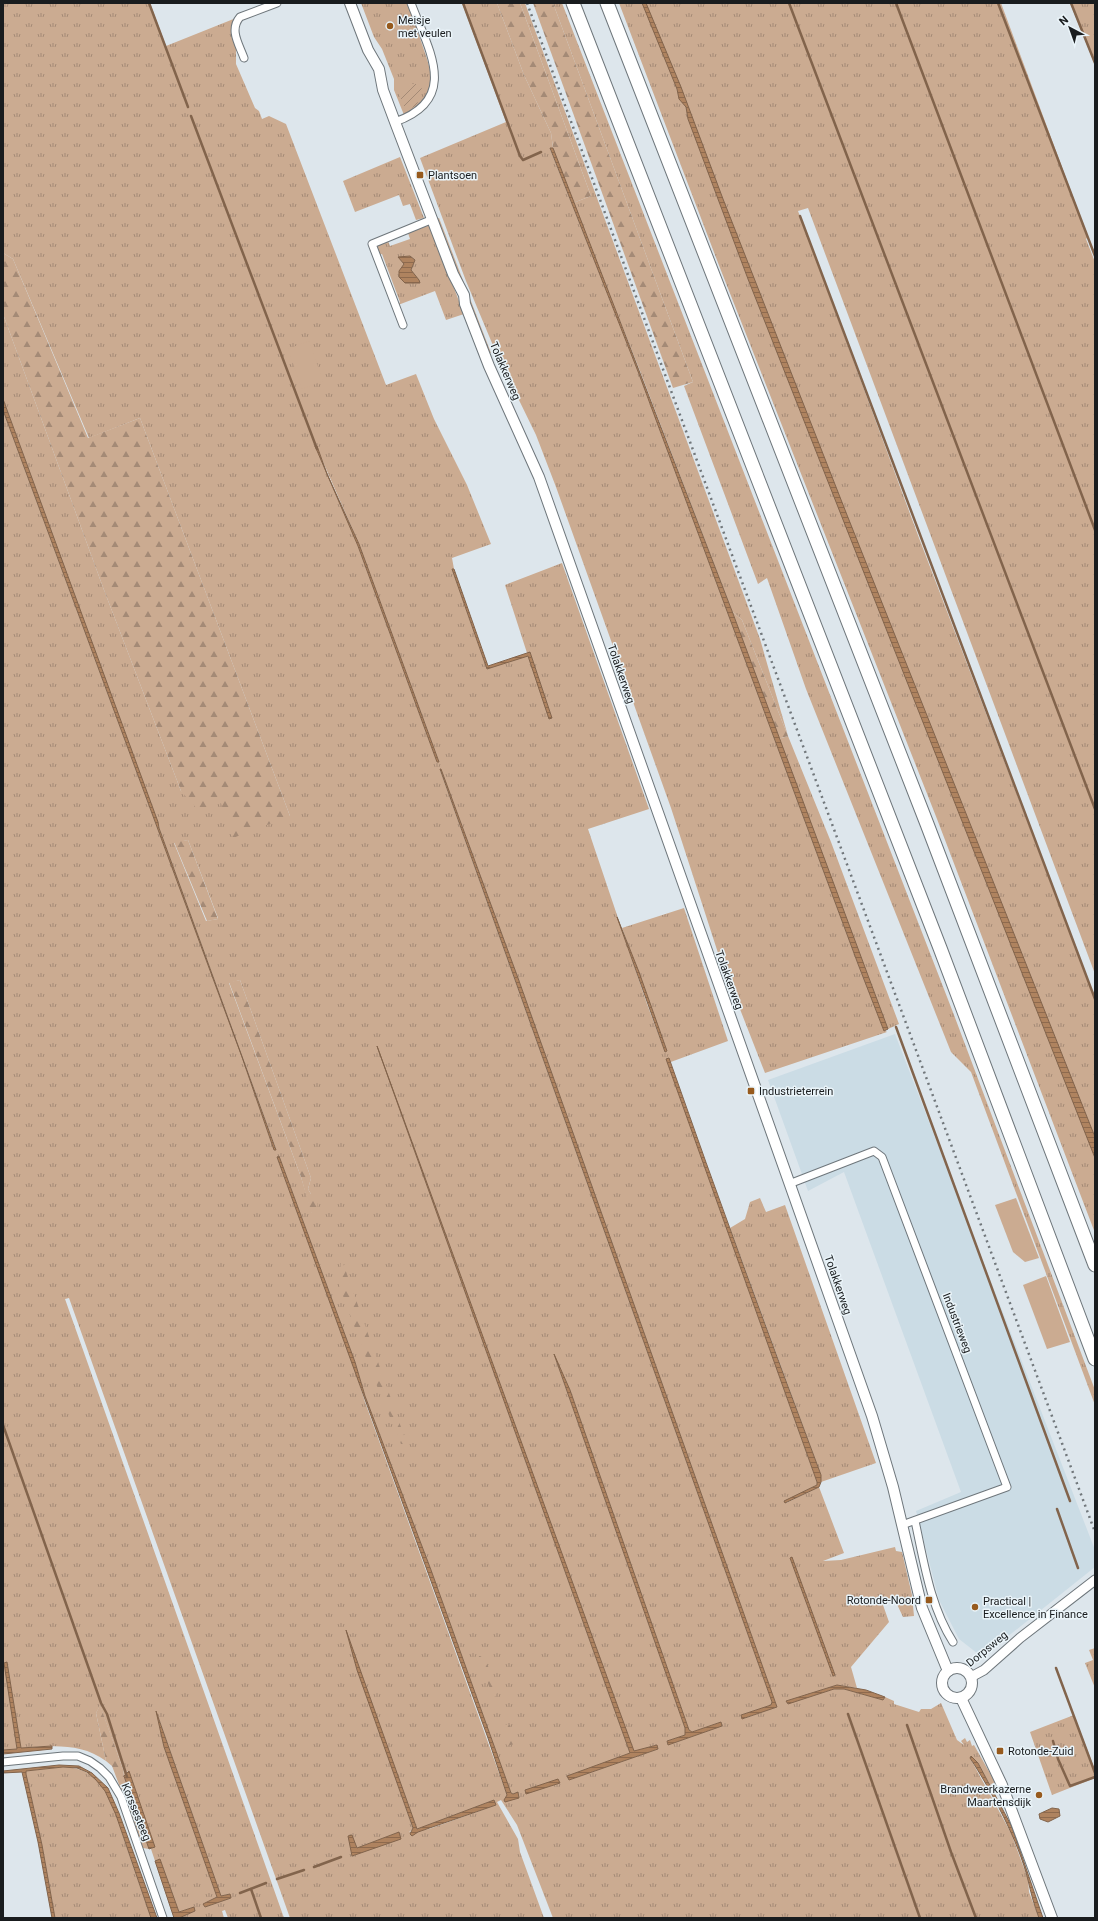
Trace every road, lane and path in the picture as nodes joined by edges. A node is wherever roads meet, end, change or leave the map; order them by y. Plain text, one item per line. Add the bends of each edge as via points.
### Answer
1 (277, 3) edge
2 (350, 3) edge
3 (411, 3) edge
4 (573, 3) edge
5 (607, 3) edge
6 (244, 58) dead end
7 (395, 122) junction
8 (433, 219) junction
9 (403, 325) dead end
10 (789, 1184) junction
11 (1095, 1265) edge
12 (1095, 1359) edge
13 (915, 1521) junction
14 (902, 1525) junction
15 (1095, 1580) edge
16 (953, 1642) dead end
17 (948, 1671) junction
18 (971, 1677) junction
19 (961, 1698) junction
20 (3, 1762) edge
21 (163, 1918) edge
22 (1052, 1918) edge

1 - 6 street via 240,17 236,21 234,30
2 - 7 main road, Tolakkerweg via 368,50 379,69 383,90
3 - 7 street via 436,69 435,84 423,106
4 - 12 highway via 940,948
5 - 11 highway via 924,816
7 - 8 main road, Tolakkerweg
8 - 9 street via 372,244
8 - 10 main road, Tolakkerweg via 459,297 465,304 489,366 539,477
10 - 13 street, Industrieweg via 874,1151 882,1157 1007,1487
10 - 14 main road, Tolakkerweg via 872,1416
13 - 14 street, Industrieweg
13 - 16 street via 929,1584 942,1624
14 - 17 main road, Tolakkerweg via 926,1621
15 - 18 street, Dorpsweg via 1020,1638 984,1670
17 - 18 main road via 962,1669
17 - 19 main road via 942,1682 944,1691 955,1698
18 - 19 main road via 971,1689
19 - 22 main road via 1002,1785
20 - 21 street, Korssesteeg via 78,1756 100,1768 109,1777 121,1797

